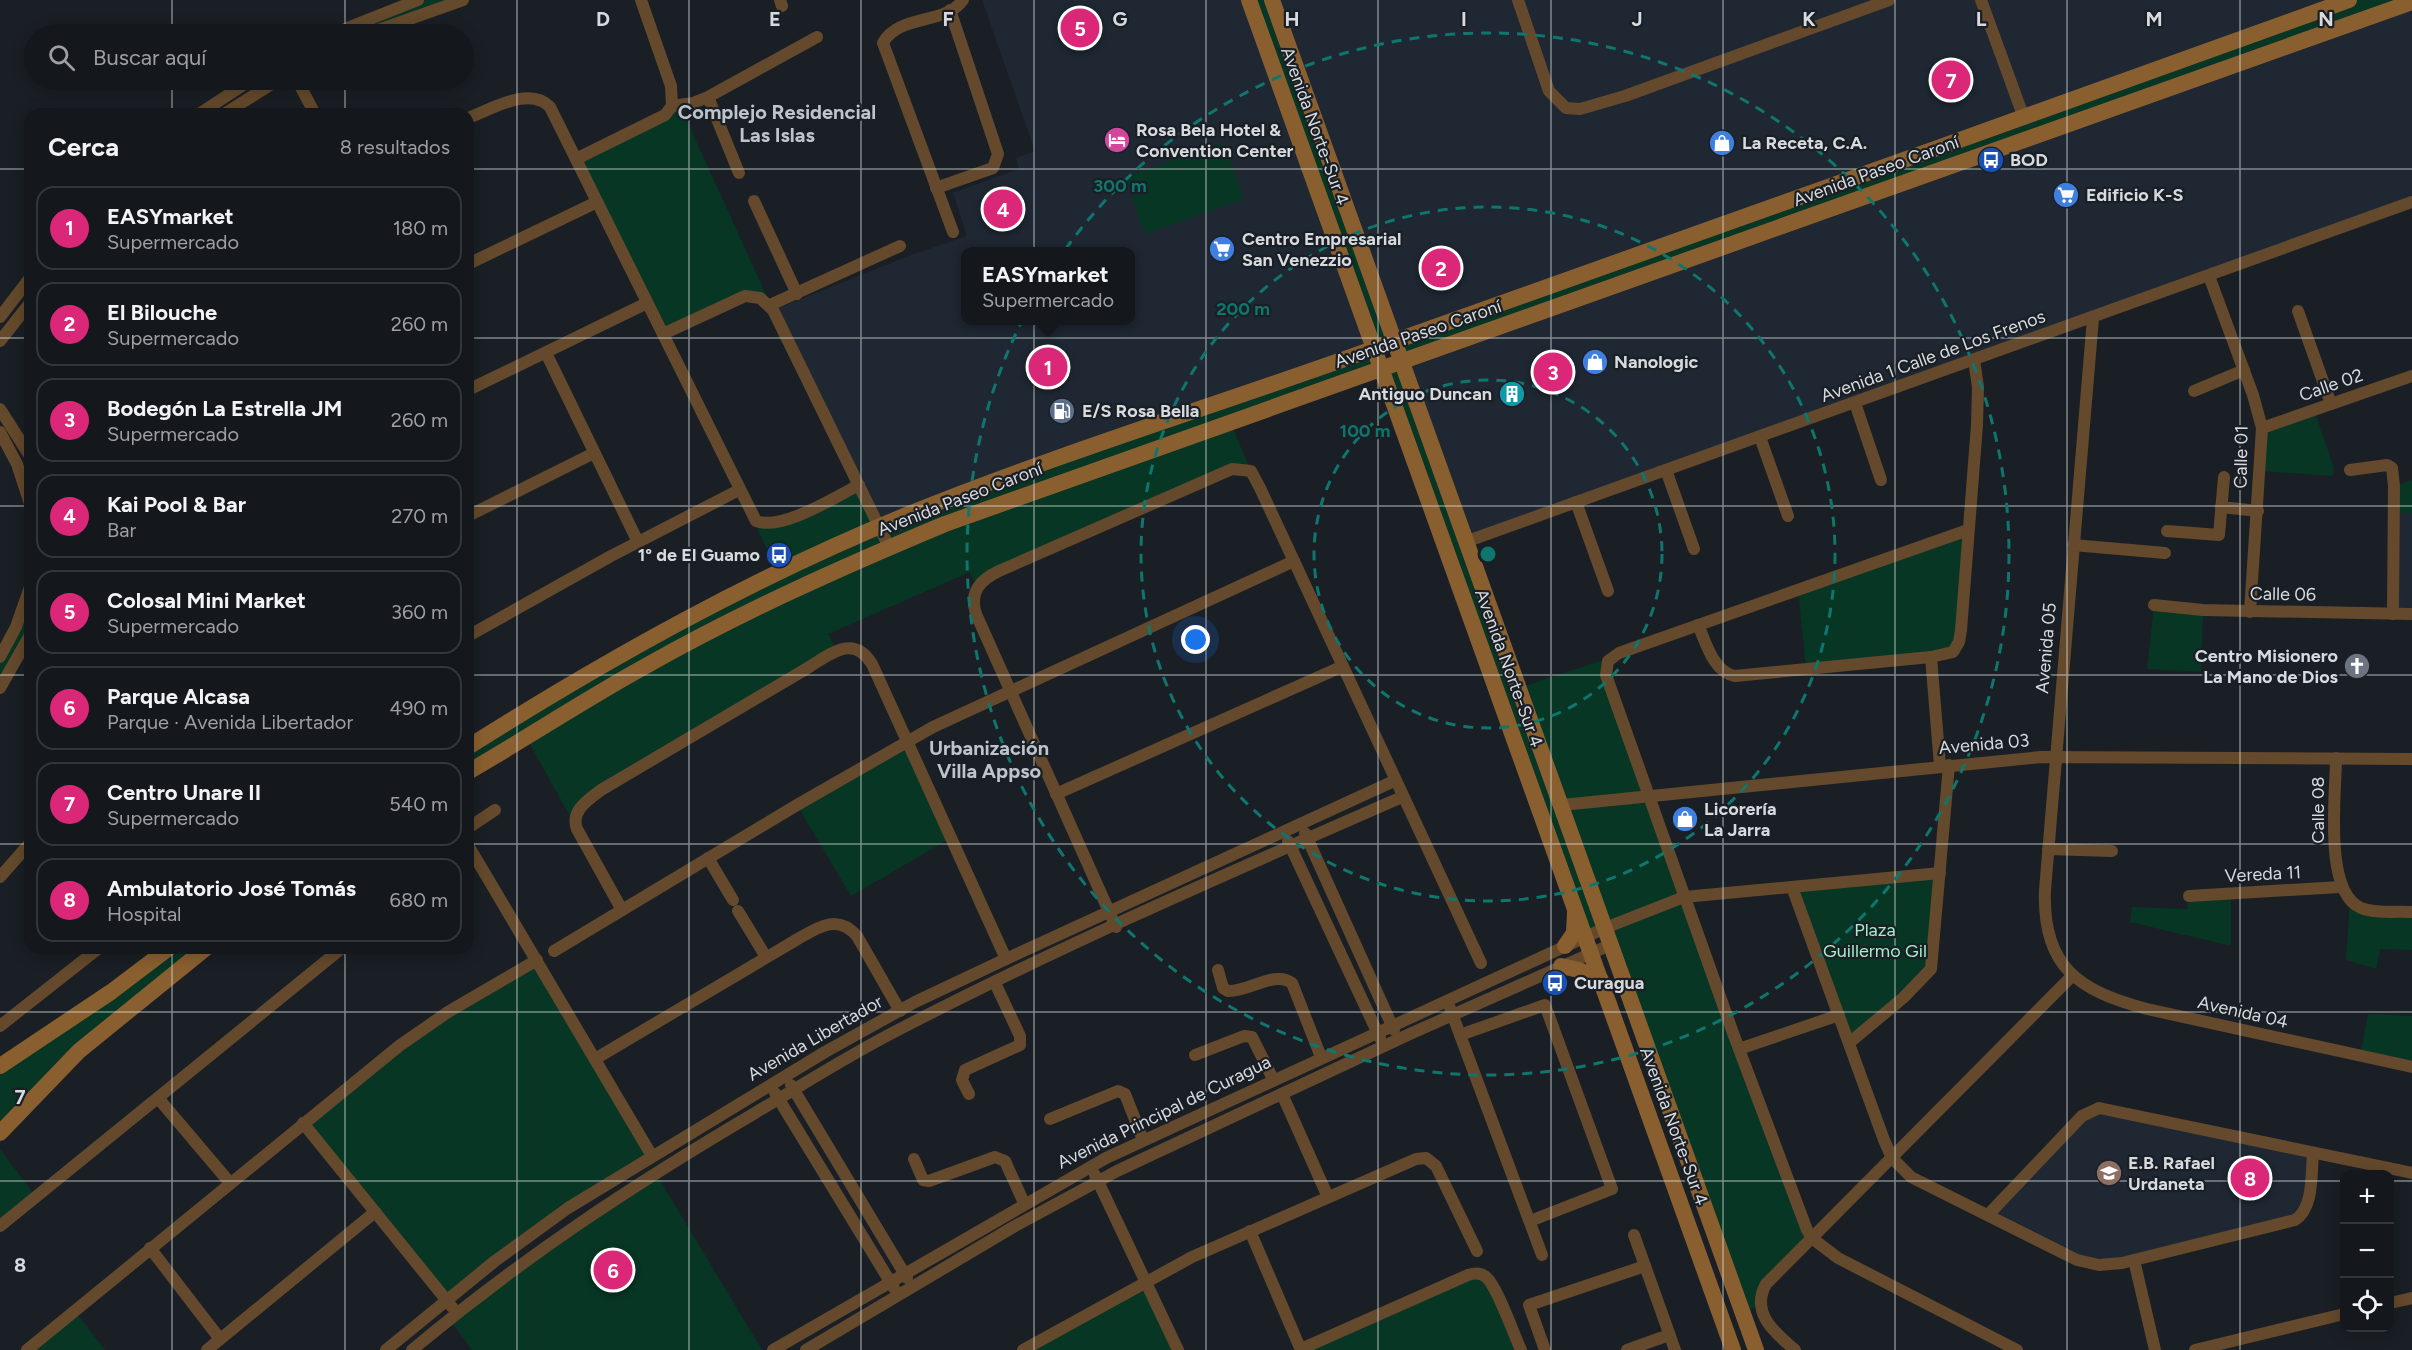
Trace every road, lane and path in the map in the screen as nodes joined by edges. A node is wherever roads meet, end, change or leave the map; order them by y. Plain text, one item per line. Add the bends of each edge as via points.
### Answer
1 (418, 0) edge
2 (463, 0) edge
3 (641, 0) edge
4 (963, 0) edge
5 (1249, 0) edge
6 (1272, 0) edge
7 (1518, 0) edge
8 (1889, 0) edge
9 (1981, 0) edge
10 (2349, 0) edge
11 (2412, 2) edge
12 (950, 10) junction
13 (357, 24) edge
14 (395, 24) edge
15 (817, 37) dead end
16 (236, 90) edge
17 (262, 90) edge
18 (302, 90) edge
19 (708, 97) junction
20 (672, 106) junction
21 (208, 108) edge
22 (234, 108) edge
23 (312, 108) edge
24 (474, 116) edge
25 (2024, 118) junction
26 (576, 159) junction
27 (739, 173) dead end
28 (936, 188) junction
29 (754, 201) dead end
30 (597, 202) junction
31 (2412, 202) edge
32 (953, 232) dead end
33 (900, 246) dead end
34 (474, 261) edge
35 (2209, 276) junction
36 (24, 286) edge
37 (797, 294) junction
38 (647, 303) junction
39 (770, 305) junction
40 (24, 311) edge
41 (2298, 311) dead end
42 (1361, 315) junction
43 (0, 317) edge
44 (2093, 318) junction
45 (1386, 321) junction
46 (663, 334) junction
47 (1414, 334) junction
48 (0, 341) edge
49 (1393, 342) junction
50 (1373, 350) junction
51 (1425, 352) junction
52 (546, 353) junction
53 (1342, 360) junction
54 (1974, 360) junction
55 (1400, 361) junction
56 (1379, 368) junction
57 (2244, 370) junction
58 (2412, 376) edge
59 (1347, 379) junction
60 (1408, 382) junction
61 (474, 387) edge
62 (2194, 391) dead end
63 (1391, 399) junction
64 (1855, 403) junction
65 (2331, 404) junction
66 (0, 409) edge
67 (2262, 428) junction
68 (0, 432) edge
69 (1760, 436) junction
70 (24, 447) edge
71 (594, 453) junction
72 (1666, 470) junction
73 (2350, 470) dead end
74 (2224, 477) dead end
75 (1881, 480) dead end
76 (859, 485) junction
77 (24, 486) edge
78 (739, 490) junction
79 (1576, 502) junction
80 (2222, 507) junction
81 (2258, 511) junction
82 (474, 513) edge
83 (1788, 516) dead end
84 (879, 527) junction
85 (1968, 530) junction
86 (2167, 531) dead end
87 (638, 542) junction
88 (1465, 542) junction
89 (2073, 545) junction
90 (889, 547) junction
91 (1694, 549) dead end
92 (2165, 553) dead end
93 (1293, 561) junction
94 (1608, 591) dead end
95 (24, 604) edge
96 (2154, 605) dead end
97 (2250, 612) junction
98 (2393, 614) junction
99 (2412, 614) edge
100 (1698, 625) junction
101 (474, 633) edge
102 (24, 646) edge
103 (0, 657) edge
104 (1931, 657) junction
105 (1341, 667) junction
106 (0, 688) edge
107 (1011, 692) junction
108 (908, 741) junction
109 (474, 743) edge
110 (2056, 756) junction
111 (2336, 758) junction
112 (2412, 759) edge
113 (1945, 766) junction
114 (474, 768) edge
115 (1394, 781) junction
116 (1056, 794) junction
117 (1402, 797) junction
118 (1647, 797) junction
119 (1562, 806) junction
120 (495, 810) dead end
121 (474, 824) edge
122 (1301, 824) junction
123 (1284, 832) junction
124 (1308, 839) junction
125 (1291, 847) junction
126 (2048, 849) junction
127 (24, 850) edge
128 (2112, 851) dead end
129 (474, 855) edge
130 (708, 858) junction
131 (480, 865) junction
132 (474, 868) edge
133 (1940, 873) junction
134 (0, 877) edge
135 (1792, 887) junction
136 (2343, 892) junction
137 (2188, 896) dead end
138 (1684, 897) junction
139 (1576, 909) junction
140 (622, 910) junction
141 (1109, 912) junction
142 (2412, 912) edge
143 (1116, 927) junction
144 (1605, 928) junction
145 (1588, 945) junction
146 (1611, 945) junction
147 (1565, 946) junction
148 (554, 951) dead end
149 (91, 954) edge
150 (161, 954) edge
151 (199, 954) edge
152 (335, 954) edge
153 (766, 957) junction
154 (1006, 959) junction
155 (537, 960) junction
156 (1481, 963) dead end
157 (1561, 966) junction
158 (1218, 970) dead end
159 (2072, 976) junction
160 (1601, 980) junction
161 (995, 983) junction
162 (1447, 1000) junction
163 (900, 1011) junction
164 (1453, 1015) junction
165 (1839, 1015) junction
166 (1392, 1025) junction
167 (0, 1026) edge
168 (1377, 1031) junction
169 (1460, 1035) junction
170 (1398, 1040) junction
171 (1849, 1043) junction
172 (1384, 1047) junction
173 (1739, 1049) junction
174 (1195, 1055) dead end
175 (1321, 1057) junction
176 (595, 1059) junction
177 (0, 1066) edge
178 (2412, 1067) edge
179 (785, 1075) junction
180 (1273, 1079) junction
181 (770, 1084) junction
182 (794, 1090) junction
183 (969, 1094) dead end
184 (1282, 1094) junction
185 (158, 1098) junction
186 (779, 1098) junction
187 (1050, 1119) dead end
188 (303, 1123) junction
189 (0, 1133) edge
190 (1143, 1140) junction
191 (2313, 1153) junction
192 (652, 1156) junction
193 (1892, 1158) junction
194 (914, 1159) dead end
195 (1091, 1166) junction
196 (2412, 1173) edge
197 (1098, 1181) junction
198 (230, 1183) junction
199 (1328, 1197) junction
200 (1024, 1203) junction
201 (375, 1212) junction
202 (1988, 1215) junction
203 (1530, 1221) junction
204 (0, 1226) edge
205 (1250, 1231) junction
206 (1634, 1235) dead end
207 (1813, 1239) junction
208 (150, 1248) junction
209 (1477, 1251) dead end
210 (1542, 1255) dead end
211 (2134, 1260) junction
212 (1645, 1266) junction
213 (903, 1273) junction
214 (890, 1281) junction
215 (1146, 1281) junction
216 (912, 1287) junction
217 (898, 1295) junction
218 (2412, 1298) edge
219 (446, 1300) junction
220 (1761, 1302) junction
221 (2394, 1303) edge
222 (457, 1312) junction
223 (1744, 1315) junction
224 (2340, 1315) edge
225 (1669, 1335) junction
226 (220, 1339) junction
227 (27, 1350) edge
228 (207, 1350) edge
229 (386, 1350) edge
230 (412, 1350) edge
231 (773, 1350) edge
232 (806, 1350) edge
233 (1023, 1350) edge
234 (1178, 1350) edge
235 (1301, 1350) edge
236 (1521, 1350) edge
237 (1545, 1350) edge
238 (1627, 1350) edge
239 (1675, 1350) edge
240 (1733, 1350) edge
241 (1756, 1350) edge
242 (1796, 1350) edge
243 (2017, 1350) edge
244 (2155, 1350) edge
245 (2195, 1350) edge

1 - 13 street
2 - 14 street
3 - 20 street via 671,86
4 - 12 street
5 - 42 street, Avenida Norte-Sur 4
6 - 45 street, Avenida Norte-Sur 4
7 - 8 street via 1549,91 1566,108 1580,109 1615,100
9 - 25 street
10 - 25 street, Avenida Paseo Caroní
11 - 51 street, Avenida Paseo Caroní
12 - 28 street via 998,154 993,168
12 - 28 street via 890,32 883,43
15 - 19 street
16 - 21 street
17 - 22 street
18 - 23 street
19 - 20 street
19 - 27 street
20 - 26 street via 664,115
24 - 26 street via 518,100 540,99 554,115
25 - 47 street, Avenida Paseo Caroní
26 - 30 street
28 - 32 street
29 - 37 street
30 - 34 street
30 - 38 street
31 - 35 street, Avenida 1 Calle de Los Frenos
33 - 37 street
35 - 44 street, Avenida 1 Calle de Los Frenos
35 - 57 street, Calle 01
36 - 43 street
37 - 39 street
38 - 46 street
38 - 52 street
39 - 46 street via 760,298 745,296
39 - 76 street
40 - 48 street
41 - 65 street
42 - 50 street, Avenida Norte-Sur 4
42 - 53 street via 1358,340
44 - 54 street, Avenida 1 Calle de Los Frenos
44 - 89 street, Avenida 05
45 - 47 street via 1397,332
45 - 49 street, Avenida Norte-Sur 4
46 - 78 street
47 - 49 street, Avenida Paseo Caroní
49 - 50 street, Avenida Paseo Caroní
49 - 55 street, Avenida Norte-Sur 4
50 - 53 street, Avenida Paseo Caroní
50 - 56 street, Avenida Norte-Sur 4
51 - 55 street, Avenida Paseo Caroní
51 - 60 street via 1411,364
52 - 61 street
52 - 71 street
53 - 84 street, Avenida Paseo Caroní via 1016,472
54 - 64 street, Avenida 1 Calle de Los Frenos
54 - 85 street via 1978,398
55 - 56 street, Avenida Paseo Caroní
55 - 60 street, Avenida Norte-Sur 4
56 - 59 street, Avenida Paseo Caroní
56 - 63 street, Avenida Norte-Sur 4
57 - 62 street
57 - 67 street, Calle 01
58 - 65 street, Calle 02
59 - 63 street via 1372,383
59 - 90 street, Avenida Paseo Caroní via 1008,500
60 - 88 street, Avenida Norte-Sur 4
63 - 139 street, Avenida Norte-Sur 4
64 - 69 street, Avenida 1 Calle de Los Frenos
64 - 75 street
65 - 67 street, Calle 02
66 - 70 street
67 - 81 street, Calle 01
68 - 77 street
69 - 72 street, Avenida 1 Calle de Los Frenos
69 - 83 street
71 - 82 street
71 - 87 street
72 - 79 street, Avenida 1 Calle de Los Frenos
72 - 91 street
73 - 98 street via 2387,465 2392,468
74 - 80 street
76 - 78 street via 801,514 768,523 752,517
76 - 84 street
78 - 87 street
79 - 88 street, Avenida 1 Calle de Los Frenos
79 - 94 street
80 - 81 street
80 - 86 street via 2219,535
81 - 97 street, Calle 01
84 - 90 street
84 - 109 street, Avenida Paseo Caroní via 654,636
85 - 100 street
85 - 104 street via 1959,642 1953,652
87 - 101 street
88 - 119 street, Avenida Norte-Sur 4
89 - 92 street
89 - 110 street, Avenida 05
90 - 114 street, Avenida Paseo Caroní via 644,666
93 - 105 street
93 - 107 street
93 - 107 street via 1254,476 1247,469 1237,468 999,571 977,586 974,607
95 - 103 street
96 - 97 street, Calle 06
97 - 98 street, Calle 06
98 - 99 street, Calle 06
100 - 104 street via 1718,665 1735,676
100 - 118 street via 1619,653 1606,668 1607,683
102 - 106 street
104 - 113 street
105 - 115 street
105 - 116 street
107 - 108 street
107 - 116 street
108 - 130 street
108 - 140 street via 872,664 863,652 842,649 601,790 575,816 577,830
108 - 154 street
110 - 111 street, Avenida 03
110 - 113 street, Avenida 03
110 - 126 street, Avenida 05
111 - 112 street, Avenida 03
111 - 136 street, Calle 08 via 2336,866
113 - 118 street, Avenida 03
113 - 133 street
115 - 117 street
115 - 122 street, Avenida Libertador
116 - 141 street
117 - 124 street, Avenida Libertador
117 - 156 street
118 - 119 street, Avenida 03
118 - 138 street
119 - 144 street, Avenida Norte-Sur 4
120 - 121 street
122 - 123 street, Avenida Libertador
122 - 124 street
123 - 125 street
123 - 141 street, Avenida Libertador
124 - 125 street, Avenida Libertador
124 - 166 street
125 - 143 street, Avenida Libertador
125 - 168 street
126 - 128 street
126 - 159 street, Avenida 05 via 2044,903 2047,927 2057,955
127 - 134 street
129 - 131 street
130 - 140 street
130 - 153 street
131 - 132 street
131 - 155 street
133 - 135 street
133 - 171 street via 1931,969
135 - 138 street
135 - 165 street
136 - 137 street, Vereda 11
136 - 142 street via 2354,904 2371,911
138 - 144 street
138 - 173 street
139 - 145 street, Avenida Norte-Sur 4
139 - 147 street via 1574,933
140 - 148 street
141 - 143 street
141 - 154 street, Avenida Libertador
143 - 161 street, Avenida Libertador
144 - 145 street
144 - 146 street, Avenida Norte-Sur 4
145 - 146 street
145 - 147 street, Avenida Principal de Curagua
145 - 157 street, Avenida Principal de Curagua
145 - 160 street, Avenida Norte-Sur 4
146 - 223 street, Avenida Norte-Sur 4
147 - 162 street, Avenida Principal de Curagua
149 - 167 street
150 - 177 street
151 - 189 street via 79,1051
152 - 185 street
153 - 163 street via 819,927 842,924 856,936
153 - 176 street
154 - 163 street, Avenida Libertador
155 - 176 street
155 - 188 street via 420,1031
157 - 160 street
157 - 164 street, Avenida Principal de Curagua
158 - 175 street via 1223,988 1228,991 1252,988 1275,978 1286,978 1292,983
159 - 178 street, Avenida 04 via 2093,992 2121,1002
159 - 193 street
160 - 240 street, Avenida Norte-Sur 4
161 - 182 street, Avenida Libertador via 897,1030
161 - 183 street via 1020,1036 1020,1045 965,1070 962,1080
162 - 164 street
162 - 166 street, Avenida Principal de Curagua
163 - 179 street, Avenida Libertador
164 - 169 street
164 - 170 street, Avenida Principal de Curagua
165 - 171 street
165 - 173 street
166 - 168 street, Avenida Principal de Curagua
166 - 170 street
168 - 172 street
168 - 175 street, Avenida Principal de Curagua
169 - 203 street
169 - 203 street via 1545,1005 1612,1189
170 - 172 street, Avenida Principal de Curagua
171 - 193 street
172 - 184 street, Avenida Principal de Curagua
173 - 207 street via 1801,1218
174 - 180 street via 1244,1036 1252,1037
175 - 180 street, Avenida Principal de Curagua
176 - 192 street
179 - 181 street, Avenida Libertador
179 - 182 street
180 - 190 street, Avenida Principal de Curagua
181 - 186 street
181 - 192 street, Avenida Libertador
182 - 186 street, Avenida Libertador
182 - 213 street
184 - 197 street, Avenida Principal de Curagua
184 - 199 street
185 - 198 street
185 - 204 street
186 - 214 street
186 - 222 street, Avenida Libertador via 587,1216
187 - 190 street via 1118,1091 1125,1094
188 - 198 street
188 - 201 street
190 - 195 street, Avenida Principal de Curagua
191 - 196 street
191 - 202 street via 2099,1108 2082,1116
191 - 211 street via 2308,1203 2295,1220
192 - 219 street, Avenida Libertador via 546,1223
193 - 202 street via 1911,1177
193 - 207 street
194 - 200 street via 923,1180 928,1181 995,1157 1005,1161
195 - 197 street
195 - 200 street, Avenida Principal de Curagua
197 - 215 street
197 - 216 street, Avenida Principal de Curagua
198 - 208 street
199 - 205 street
199 - 209 street via 1409,1161 1430,1160 1440,1171
200 - 213 street, Avenida Principal de Curagua
201 - 219 street
201 - 226 street
202 - 211 street via 2087,1263 2110,1265
203 - 210 street
205 - 215 street
205 - 235 street
206 - 212 street
207 - 220 street via 1774,1275 1763,1290
207 - 243 street via 1838,1258
208 - 226 street
208 - 227 street
211 - 244 street
212 - 225 street
212 - 237 street via 1528,1305
213 - 214 street, Avenida Principal de Curagua
213 - 216 street
214 - 217 street
214 - 231 street, Avenida Principal de Curagua
215 - 233 street
215 - 234 street
216 - 217 street, Avenida Principal de Curagua
217 - 232 street, Avenida Principal de Curagua
218 - 221 street
219 - 222 street
219 - 229 street, Avenida Libertador
220 - 223 street
220 - 242 street via 1767,1323
222 - 230 street, Avenida Libertador
223 - 241 street, Avenida Norte-Sur 4
224 - 245 street
225 - 238 street
225 - 239 street
226 - 228 street
235 - 236 street via 1476,1274 1485,1276 1493,1286

